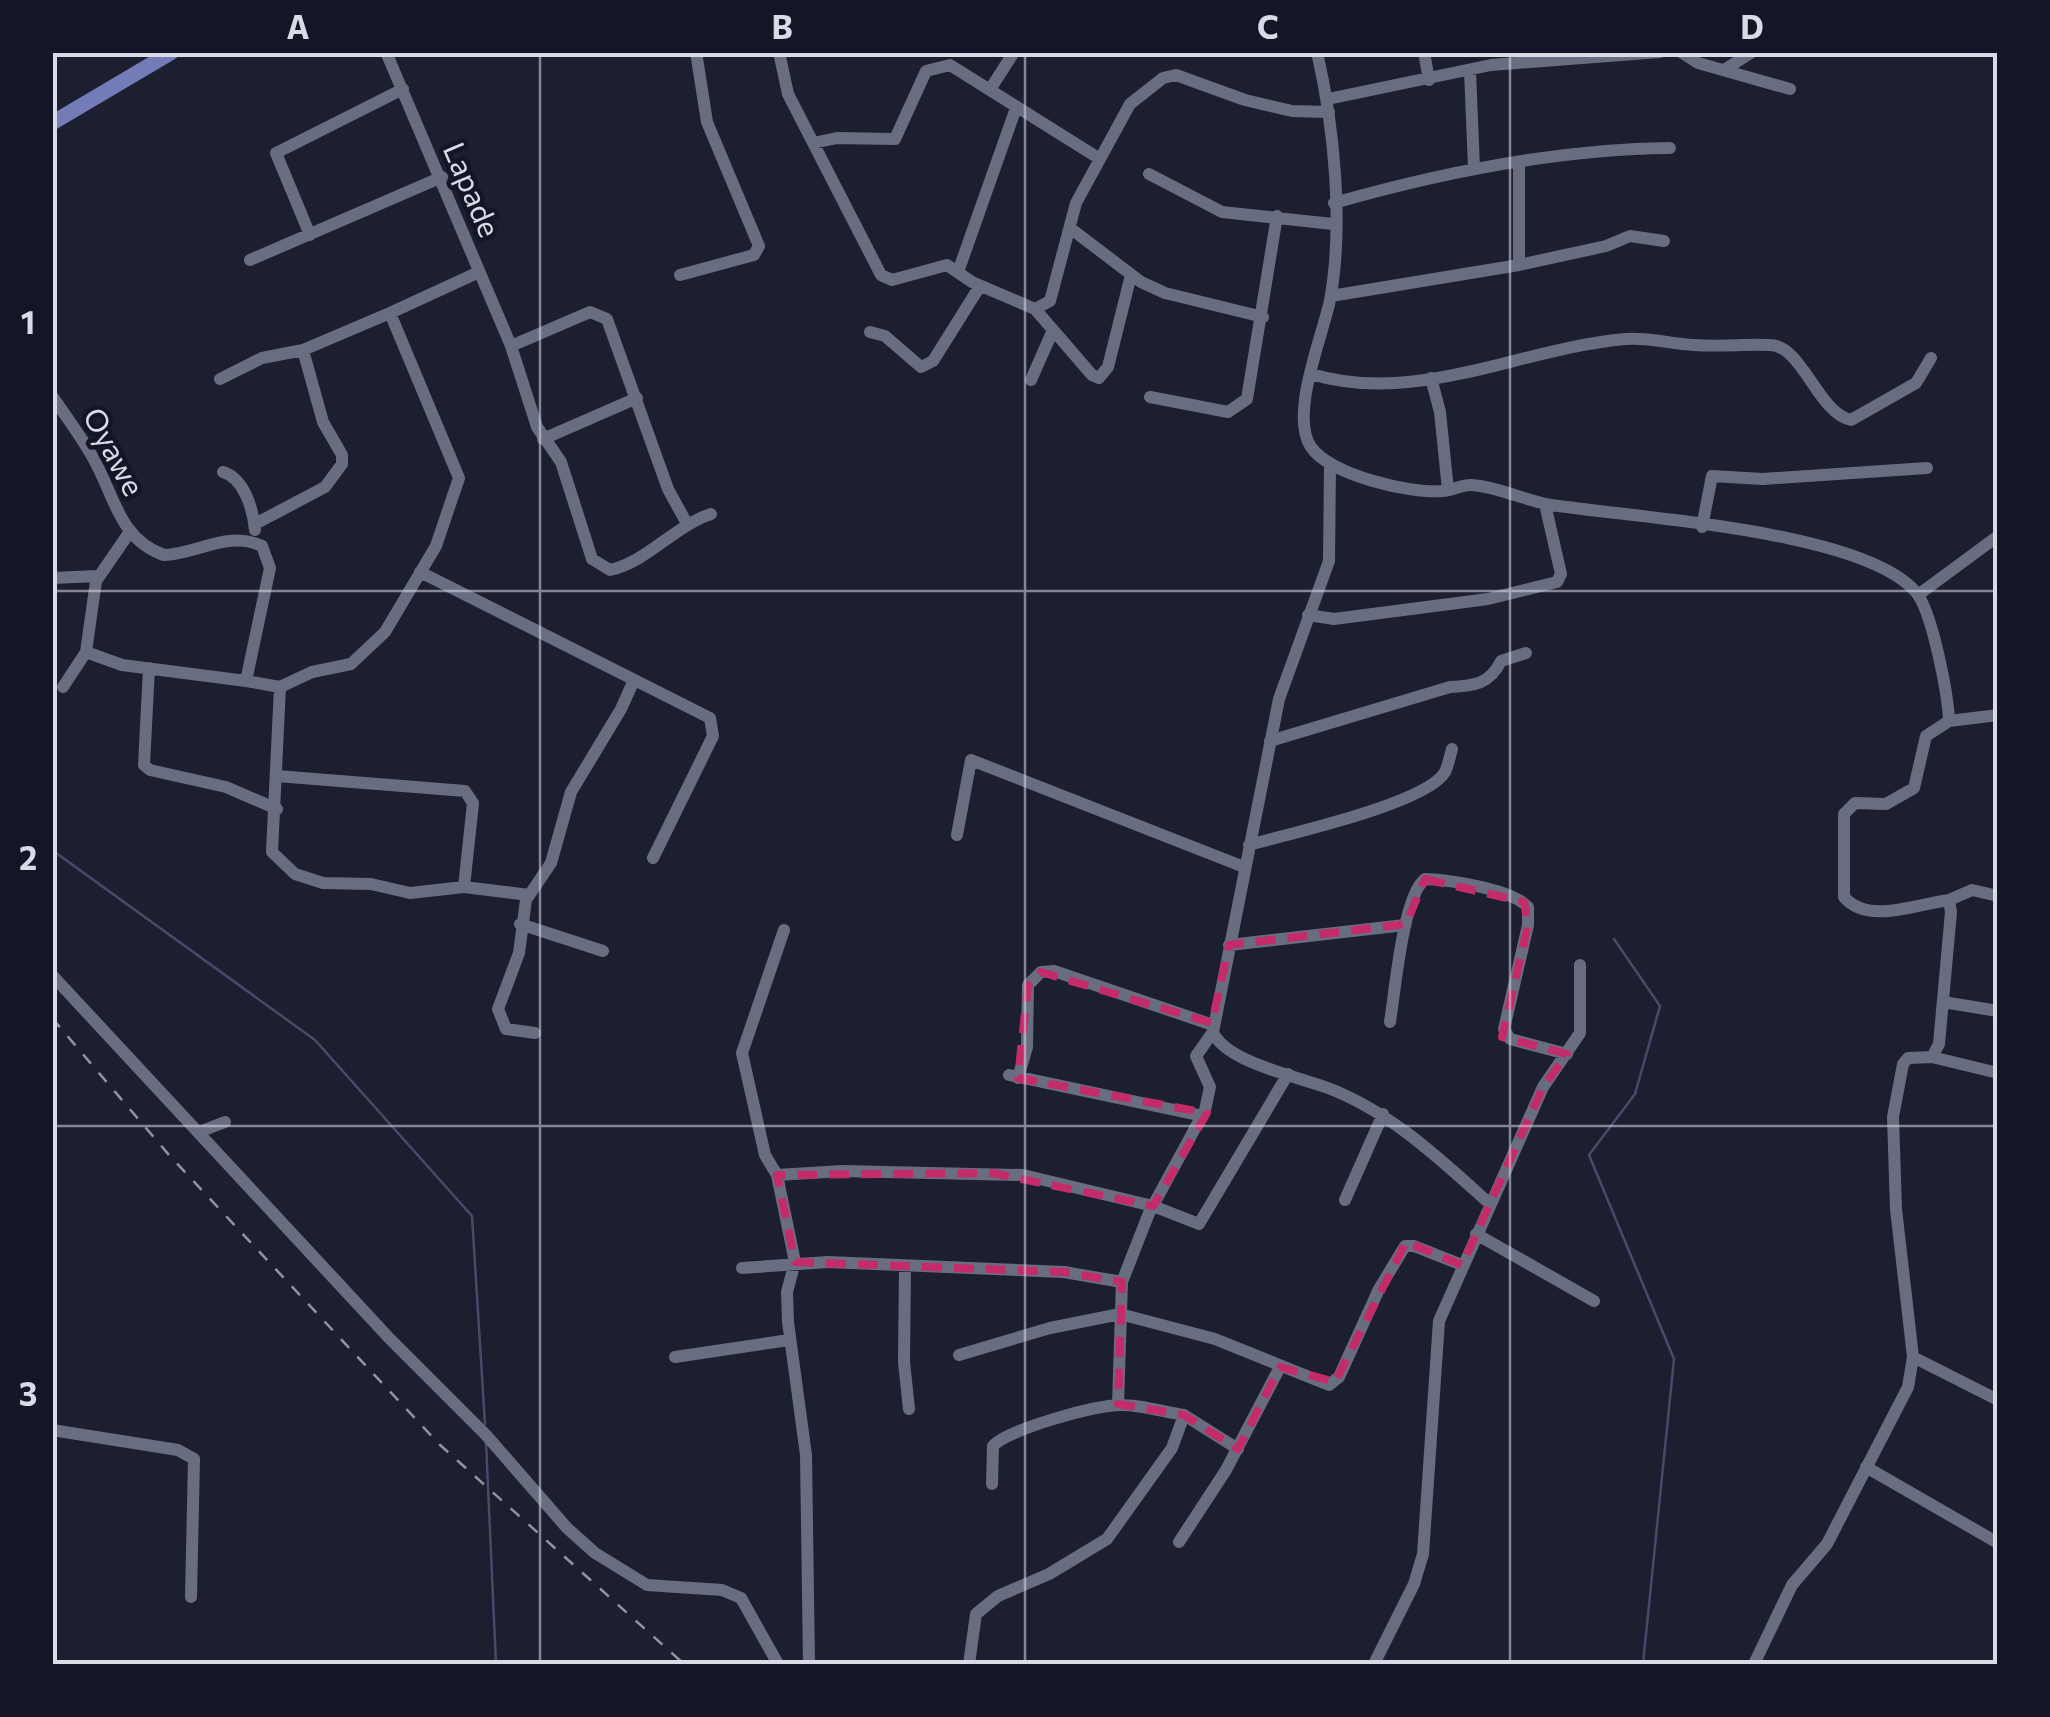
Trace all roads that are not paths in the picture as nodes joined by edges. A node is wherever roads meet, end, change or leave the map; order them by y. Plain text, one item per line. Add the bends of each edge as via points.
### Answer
1 (172, 52) edge
2 (386, 52) edge
3 (696, 52) edge
4 (779, 52) edge
5 (1014, 52) edge
6 (1317, 52) edge
7 (1424, 52) edge
8 (1660, 52) edge
9 (1681, 52) edge
10 (1752, 52) edge
11 (1724, 70) junction
12 (1470, 72) junction
13 (1430, 80) junction
14 (991, 88) junction
15 (403, 89) junction
16 (1790, 89) dead end
17 (1329, 106) junction
18 (1016, 108) junction
19 (52, 124) edge
20 (813, 142) junction
21 (1670, 148) dead end
22 (1100, 159) junction
23 (1519, 163) junction
24 (1474, 168) junction
25 (1149, 174) dead end
26 (442, 177) junction
27 (1334, 202) junction
28 (1277, 216) junction
29 (1334, 224) junction
30 (1070, 228) junction
31 (310, 235) junction
32 (1664, 241) dead end
33 (250, 260) dead end
34 (1518, 265) junction
35 (478, 272) junction
36 (958, 272) junction
37 (680, 275) dead end
38 (1131, 275) junction
39 (980, 286) junction
40 (1330, 296) junction
41 (1035, 309) junction
42 (390, 313) junction
43 (1263, 317) junction
44 (1053, 330) junction
45 (870, 332) dead end
46 (511, 346) junction
47 (304, 350) junction
48 (1931, 358) dead end
49 (1311, 374) junction
50 (1431, 378) junction
51 (220, 379) dead end
52 (1032, 380) dead end
53 (52, 396) edge
54 (1150, 397) dead end
55 (637, 398) junction
56 (543, 439) junction
57 (1330, 466) junction
58 (1927, 468) dead end
59 (223, 472) dead end
60 (1448, 490) junction
61 (1544, 504) junction
62 (711, 514) dead end
63 (686, 522) junction
64 (255, 524) junction
65 (1702, 527) junction
66 (129, 533) junction
67 (1998, 536) edge
68 (255, 542) junction
69 (420, 572) junction
70 (98, 576) junction
71 (52, 578) edge
72 (1918, 596) junction
73 (1308, 616) junction
74 (86, 652) junction
75 (1526, 653) dead end
76 (149, 668) junction
77 (634, 680) junction
78 (246, 682) junction
79 (280, 687) junction
80 (63, 688) dead end
81 (1998, 714) edge
82 (1949, 721) junction
83 (1270, 742) junction
84 (1452, 749) dead end
85 (277, 776) junction
86 (277, 809) junction
87 (957, 835) dead end
88 (1248, 845) junction
89 (654, 858) dead end
90 (1244, 867) junction
91 (464, 887) junction
92 (529, 896) junction
93 (1998, 896) edge
94 (1949, 900) junction
95 (520, 924) junction
96 (1405, 925) junction
97 (784, 930) dead end
98 (1229, 946) junction
99 (603, 951) dead end
100 (1580, 966) dead end
101 (52, 975) edge
102 (1943, 1002) junction
103 (1998, 1011) edge
104 (1390, 1022) dead end
105 (1213, 1028) junction
106 (534, 1033) dead end
107 (1567, 1054) junction
108 (1932, 1056) junction
109 (1998, 1072) edge
110 (1288, 1074) junction
111 (1383, 1114) junction
112 (1202, 1116) junction
113 (225, 1122) dead end
114 (200, 1132) junction
115 (778, 1175) junction
116 (1345, 1200) dead end
117 (1490, 1204) junction
118 (1153, 1206) junction
119 (1476, 1234) junction
120 (795, 1262) junction
121 (1462, 1265) junction
122 (905, 1266) junction
123 (742, 1268) dead end
124 (1122, 1282) junction
125 (1594, 1301) dead end
126 (1120, 1314) junction
127 (789, 1340) junction
128 (959, 1355) dead end
129 (676, 1356) dead end
130 (1913, 1357) junction
131 (1280, 1367) junction
132 (1998, 1400) edge
133 (1118, 1404) junction
134 (910, 1409) dead end
135 (1184, 1415) junction
136 (52, 1430) edge
137 (1238, 1448) junction
138 (1866, 1467) junction
139 (992, 1484) dead end
140 (1178, 1542) dead end
141 (1998, 1543) edge
142 (191, 1597) dead end
143 (778, 1664) edge
144 (809, 1664) edge
145 (969, 1664) edge
146 (1374, 1664) edge
147 (1754, 1664) edge

1 - 19 main road
2 - 15 street, Lapade
3 - 37 street via 707,122 758,246 754,255
4 - 20 street via 788,94
5 - 14 street
6 - 17 street
7 - 13 street
8 - 12 street via 1542,58
9 - 11 street
10 - 11 street
11 - 16 street
12 - 13 street
12 - 24 street
13 - 17 street
14 - 18 street
14 - 20 street via 950,65 933,66 895,139
15 - 26 street, Lapade
15 - 31 street via 276,153
17 - 22 street via 1308,114 1169,75 1130,104
17 - 27 street
18 - 22 street
18 - 36 street
20 - 36 street via 881,275 892,280 943,265
21 - 23 street via 1599,150
22 - 30 street
23 - 24 street
23 - 34 street
24 - 27 street
25 - 28 street via 1222,212
26 - 31 street
26 - 35 street, Lapade
27 - 29 street
28 - 29 street
28 - 43 street
29 - 40 street
30 - 38 street
30 - 41 street via 1050,300
31 - 33 street
32 - 34 street via 1639,234
34 - 40 street
35 - 42 street
35 - 46 street, Lapade
36 - 39 street
38 - 43 street via 1181,299
38 - 44 street via 1103,376 1092,375
39 - 41 street
39 - 45 street via 933,361 921,367 886,336
40 - 49 street
41 - 44 street
42 - 47 street
42 - 69 street via 459,478
43 - 54 street via 1242,406 1228,412
44 - 52 street
46 - 55 street via 600,313
46 - 56 street, Lapade
47 - 51 street via 262,358
47 - 64 street via 342,464 324,487
48 - 50 street via 1916,384 1852,420 1837,414 1787,352 1772,344 1625,339
49 - 50 street via 1358,386
49 - 57 street via 1304,428
50 - 60 street
53 - 66 street, Oyawe via 95,459
55 - 56 street
55 - 63 street
56 - 63 street, Lapade via 561,462 598,565 626,566
57 - 60 street
57 - 73 street via 1330,554
58 - 65 street via 1712,476
59 - 64 street via 237,481
60 - 61 street via 1469,484
61 - 65 street
61 - 73 street via 1561,574 1557,582 1488,600 1334,620
62 - 63 street
64 - 68 street
65 - 72 street via 1759,531 1866,559
66 - 68 street via 164,555 210,543
66 - 70 street
67 - 72 street
68 - 78 street via 266,551 270,568
69 - 77 street
69 - 79 street via 385,632 351,664
70 - 71 street
70 - 74 street
72 - 82 street via 1947,684
73 - 83 street
74 - 76 street
74 - 80 street
75 - 83 street via 1502,661 1479,685
76 - 78 street
76 - 86 street via 144,764
77 - 89 street via 710,718 715,728
77 - 92 street via 570,792 551,863
78 - 79 street
79 - 85 street
81 - 82 street
82 - 94 street via 1926,736 1914,788 1886,804 1855,803 1844,814 1843,853 1844,897 1867,914
83 - 88 street
84 - 88 street via 1444,773 1415,793
85 - 86 street
85 - 91 street via 466,792 473,804
86 - 91 street via 274,857 306,879 410,894
87 - 90 street via 972,760
88 - 90 street
90 - 98 street
91 - 92 street
92 - 95 street
93 - 94 street via 1972,890
94 - 102 street
95 - 99 street
95 - 106 street via 500,1020 506,1029
96 - 98 street
96 - 104 street
96 - 107 street via 1425,879 1452,880 1524,902 1528,925 1504,1029 1510,1039
97 - 115 street via 742,1053 765,1155
98 - 105 street
100 - 107 street via 1580,1033
101 - 114 street
102 - 103 street
102 - 108 street via 1940,1044
105 - 110 street via 1220,1044 1236,1054
105 - 112 street via 1196,1056 1210,1091
105 - 112 street via 1041,972 1028,985 1027,1047 1014,1077
107 - 117 street via 1543,1087
108 - 109 street
108 - 130 street via 1903,1064 1893,1117
110 - 111 street
110 - 118 street via 1202,1221 1194,1224
111 - 116 street
111 - 117 street
112 - 118 street
113 - 114 street
114 - 143 street via 566,1528 647,1585 722,1590 742,1598
115 - 118 street via 1023,1175
115 - 120 street
117 - 119 street
118 - 124 street
119 - 121 street
119 - 125 street
120 - 122 street
120 - 123 street
120 - 127 street via 787,1292
121 - 131 street via 1404,1246 1335,1382 1321,1385
121 - 146 street via 1437,1335 1422,1554
122 - 124 street via 1064,1272
122 - 134 street
124 - 126 street
126 - 128 street
126 - 131 street via 1215,1339
126 - 133 street
127 - 129 street
127 - 144 street via 806,1455
130 - 132 street
130 - 138 street via 1908,1387
131 - 137 street
133 - 135 street
133 - 139 street via 996,1441
135 - 137 street
135 - 145 street via 1172,1448 1106,1539 976,1614
136 - 142 street via 178,1450 194,1459
137 - 140 street
138 - 141 street
138 - 147 street via 1826,1544 1792,1584

